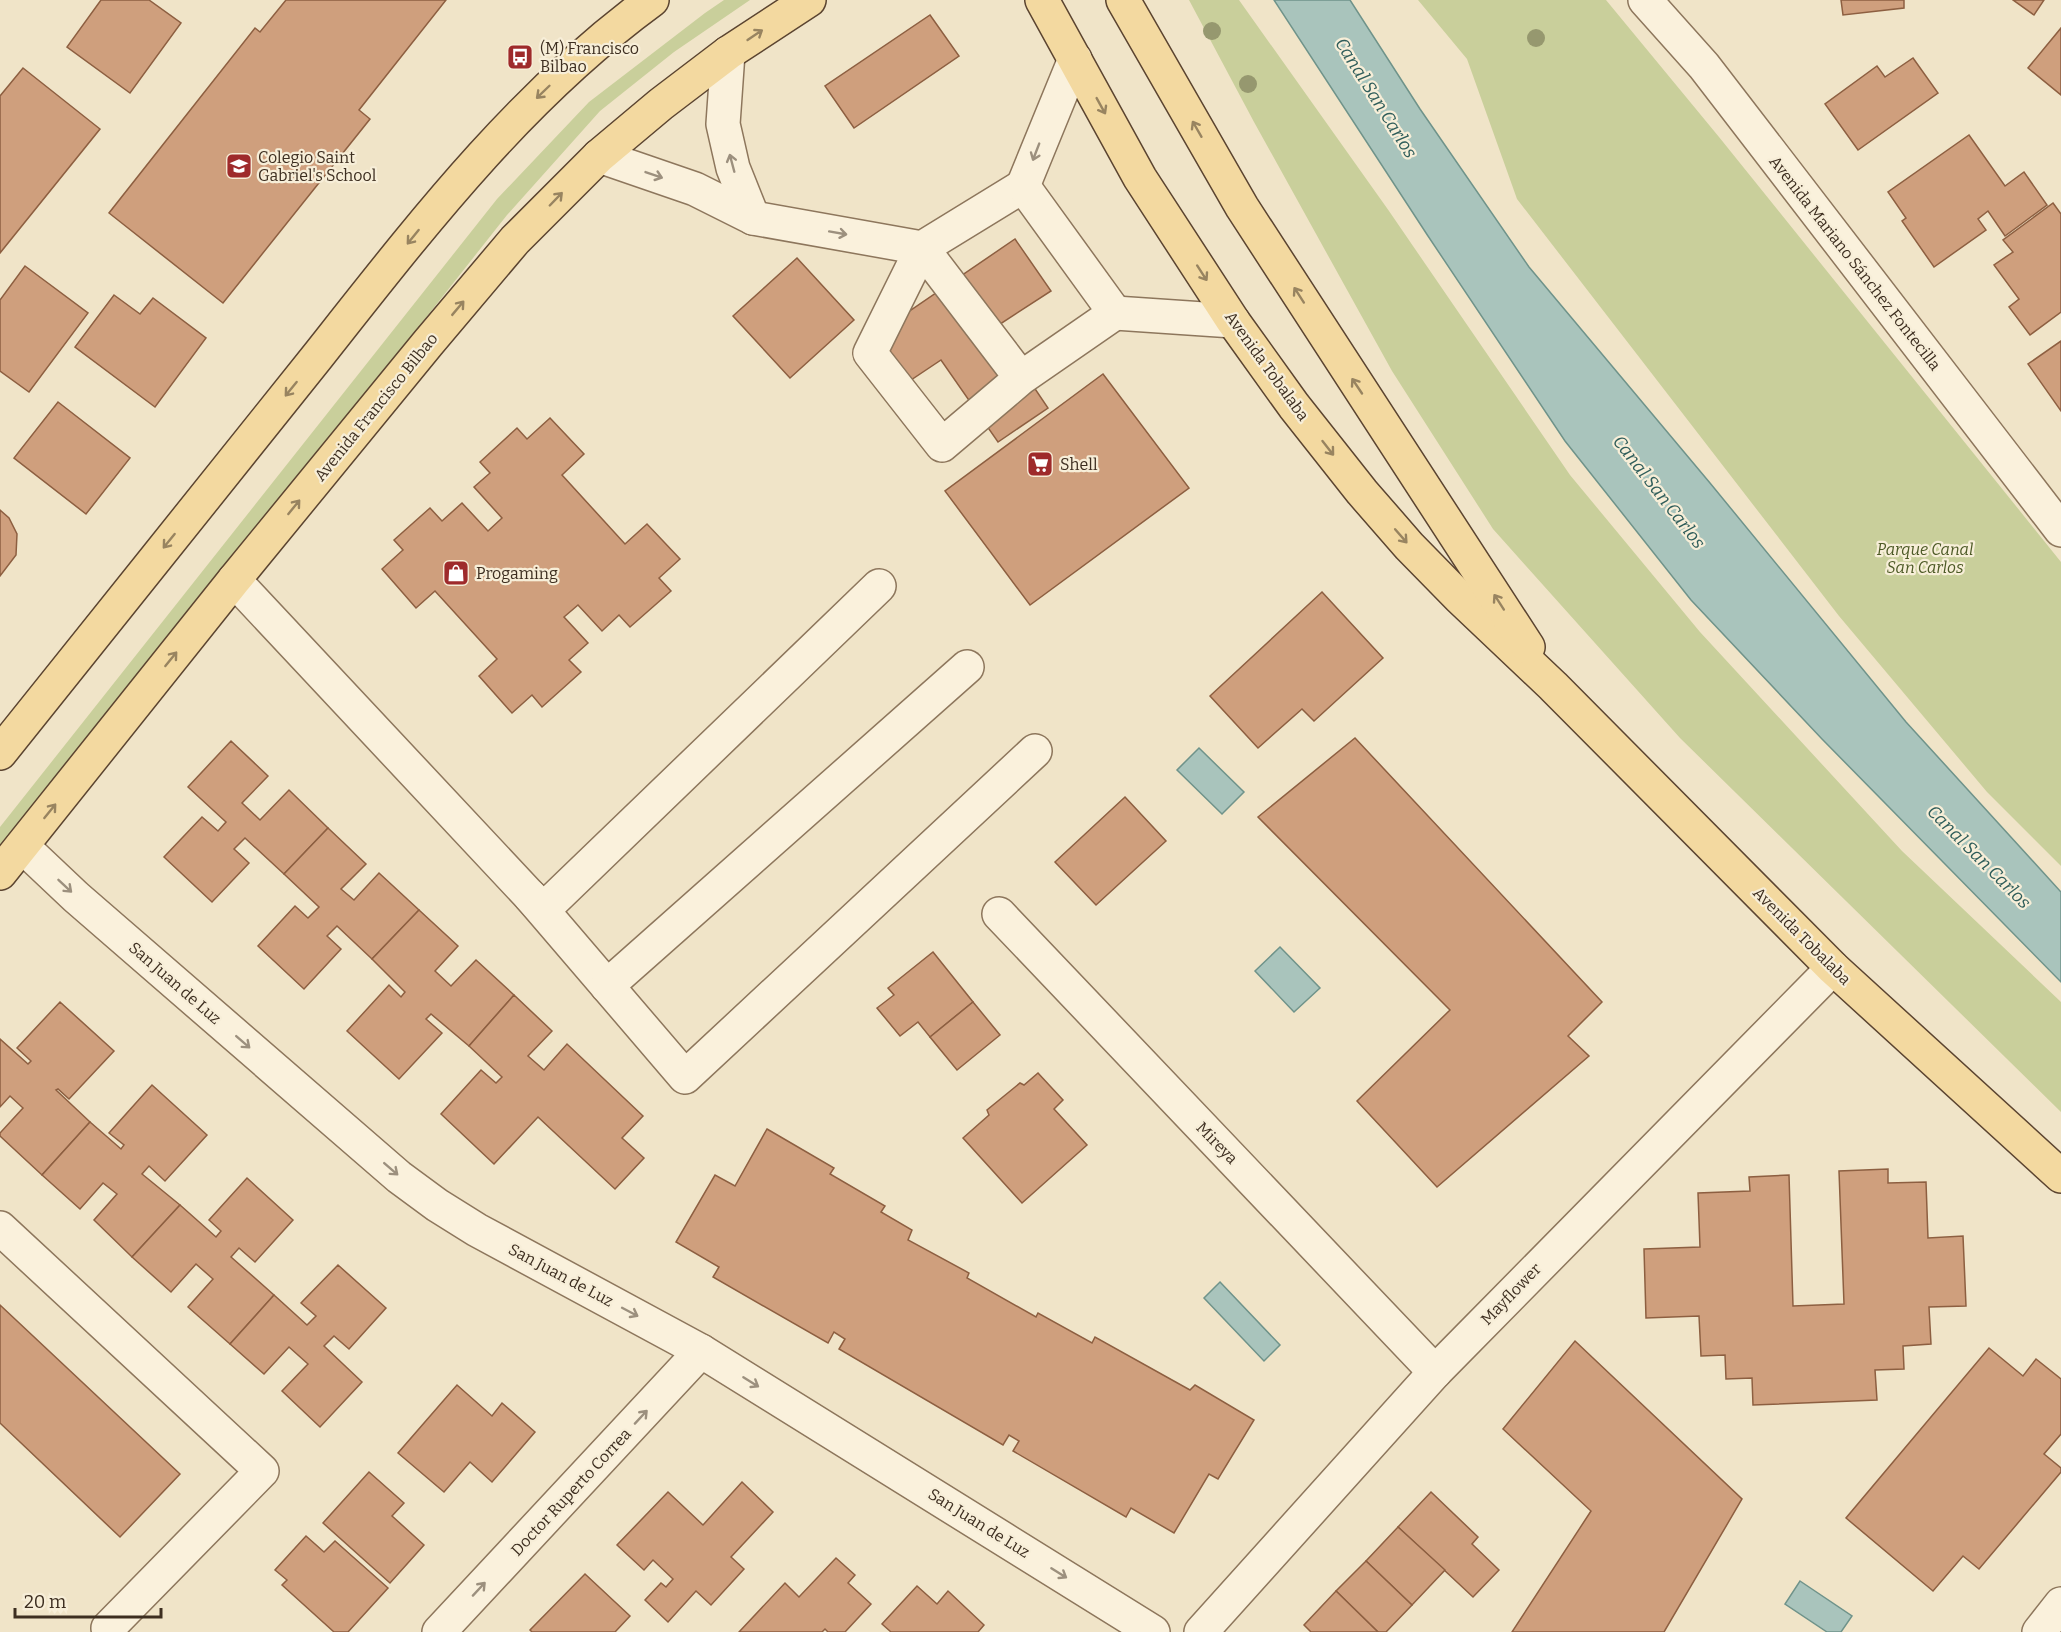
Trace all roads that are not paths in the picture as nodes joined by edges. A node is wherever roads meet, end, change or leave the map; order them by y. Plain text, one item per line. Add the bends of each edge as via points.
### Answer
1 (652, 0) edge
2 (809, 0) edge
3 (1041, 0) edge
4 (1123, 0) edge
5 (1645, 0) edge
6 (728, 53) junction
7 (1075, 59) junction
8 (598, 156) junction
9 (1023, 186) junction
10 (753, 218) junction
11 (922, 248) junction
12 (1115, 313) junction
13 (1233, 321) junction
14 (1021, 378) junction
15 (2061, 530) edge
16 (234, 580) junction
17 (879, 586) dead end
18 (967, 667) dead end
19 (1553, 686) junction
20 (1035, 750) dead end
21 (0, 753) edge
22 (22, 846) junction
23 (0, 873) edge
24 (530, 896) junction
25 (999, 914) dead end
26 (1833, 968) junction
27 (607, 986) junction
28 (2061, 1176) edge
29 (0, 1228) edge
30 (701, 1351) junction
31 (1435, 1372) junction
32 (2061, 1604) edge
33 (108, 1628) dead end
34 (439, 1632) edge
35 (1154, 1632) edge
36 (1201, 1632) edge
37 (2039, 1632) edge

1 -> 21 main road via 568,68 473,165
6 -> 2 main road, Avenida Francisco Bilbao
3 - 7 main road, Avenida Tobalaba
19 -> 4 main road, Avenida Tobalaba via 1242,207
5 - 15 street, Avenida Mariano Sánchez Fontecilla via 1704,66
6 - 8 main road, Avenida Francisco Bilbao
10 -> 6 street via 733,168 723,124
7 -> 9 street
7 -> 13 main road, Avenida Tobalaba via 1140,178
8 -> 10 street via 695,189
16 -> 8 main road, Avenida Francisco Bilbao via 515,240
9 - 11 street
9 - 12 street
10 -> 11 street
11 - 14 street
11 - 14 street via 870,353 942,446
12 - 13 street
12 - 14 street
13 -> 19 main road, Avenida Tobalaba via 1362,492 1458,597
22 -> 16 main road, Avenida Francisco Bilbao
16 - 24 street
17 - 24 street via 543,909
18 - 27 street
19 - 26 main road, Avenida Tobalaba
20 - 27 street via 685,1077
22 - 23 main road, Avenida Francisco Bilbao
22 -> 30 street, San Juan de Luz via 399,1177 477,1230
24 - 27 street
25 - 31 street, Mireya
26 - 28 main road, Avenida Tobalaba
26 - 31 street, Mayflower
29 - 33 street via 262,1471
34 -> 30 street, Doctor Ruperto Correa
30 -> 35 street, San Juan de Luz
31 - 36 street, Mayflower
32 - 37 street

